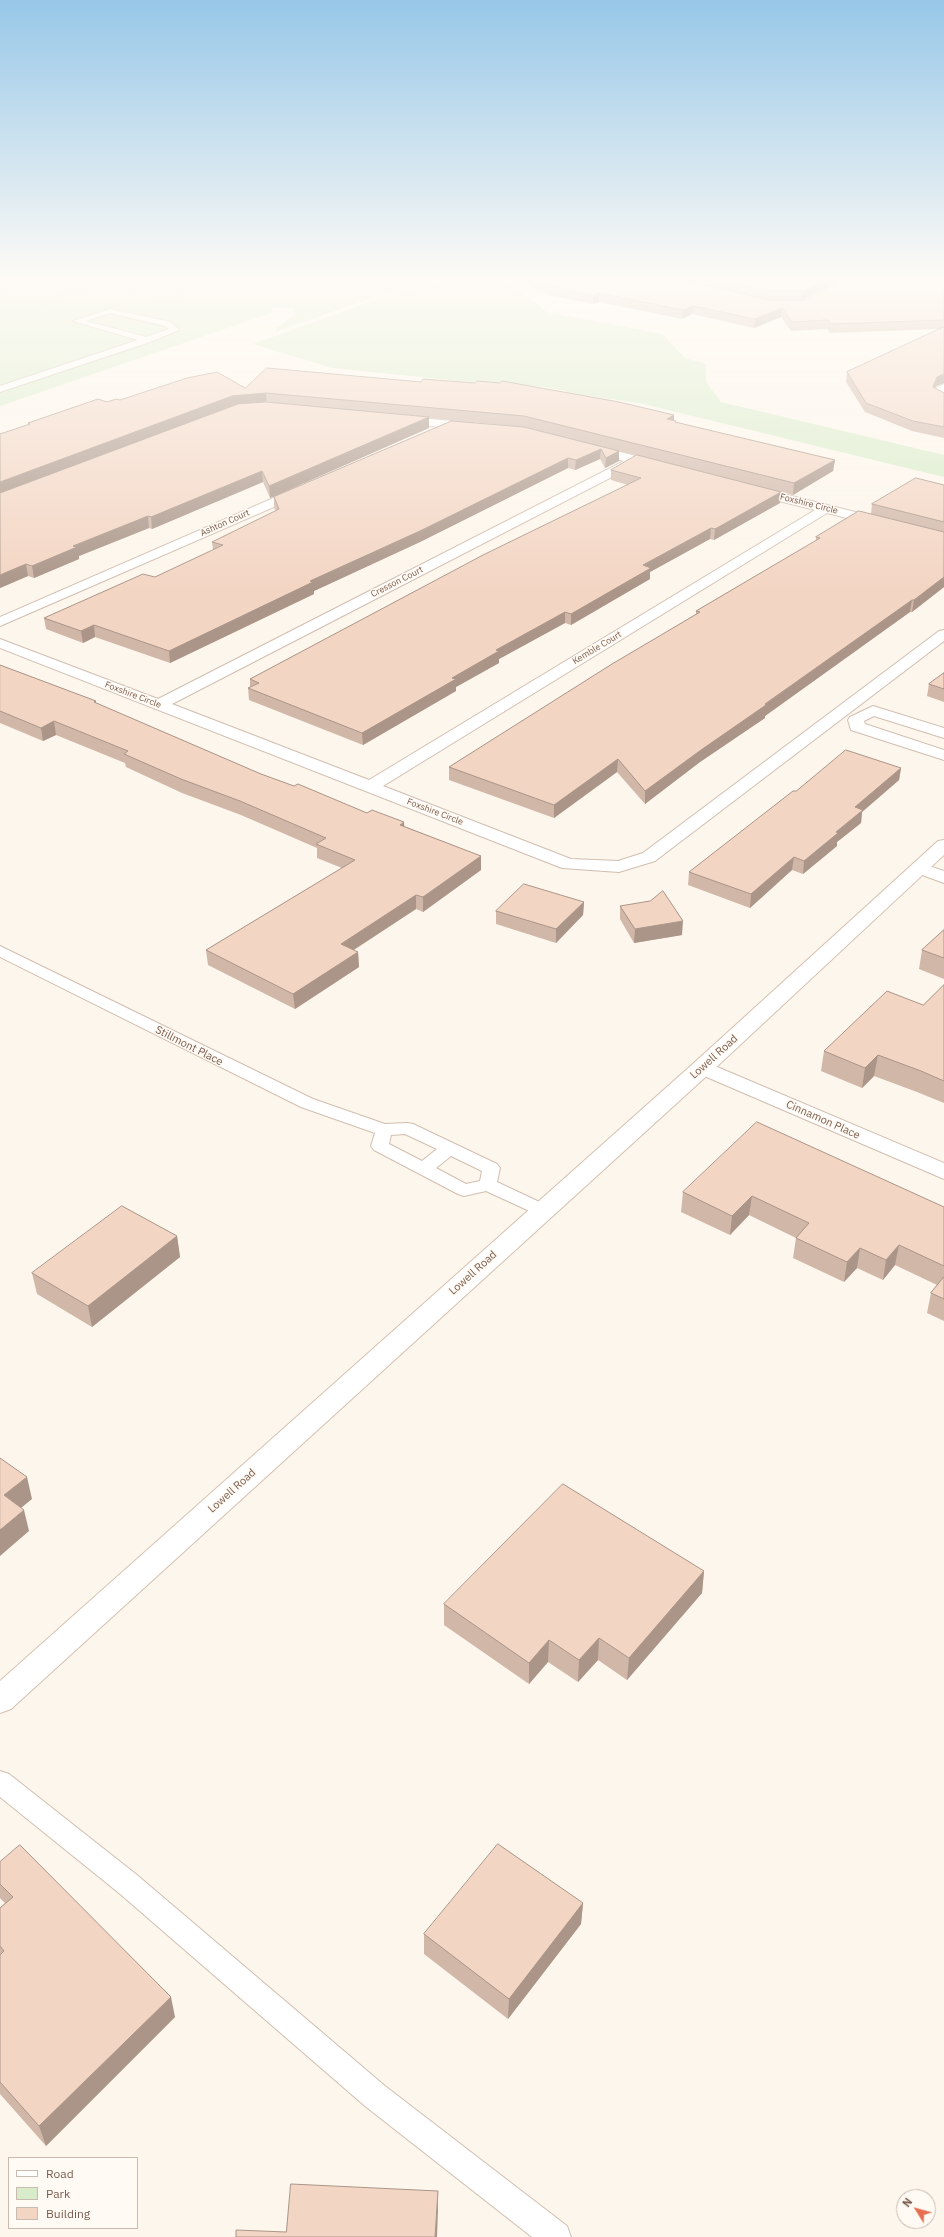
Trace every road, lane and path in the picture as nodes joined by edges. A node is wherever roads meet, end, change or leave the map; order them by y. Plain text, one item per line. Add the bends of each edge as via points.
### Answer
1 (23, 381) edge
2 (944, 386) edge
3 (0, 389) edge
4 (944, 400) edge
5 (389, 419) edge
6 (450, 425) junction
7 (487, 428) edge
8 (429, 434) edge
9 (576, 445) edge
10 (635, 460) junction
11 (673, 470) edge
12 (312, 485) edge
13 (741, 487) edge
14 (825, 508) junction
15 (892, 526) edge
16 (0, 622) edge
17 (944, 634) edge
18 (0, 643) edge
19 (158, 705) junction
20 (841, 711) junction
21 (859, 717) junction
22 (944, 733) edge
23 (944, 755) edge
24 (370, 787) junction
25 (944, 845) edge
26 (920, 868) junction
27 (944, 877) edge
28 (0, 951) edge
29 (703, 1067) junction
30 (384, 1130) junction
31 (449, 1148) junction
32 (423, 1168) junction
33 (944, 1172) edge
34 (488, 1185) junction
35 (542, 1210) junction
36 (0, 1700) edge
37 (0, 1782) edge
38 (556, 2237) edge

1 - 3 lane
2 - 4 street via 940,389 939,397
5 - 6 street
6 - 7 street
6 - 8 street
9 - 10 street
10 - 11 street
10 - 19 street, Cresson Court
12 - 16 street, Ashton Court
13 - 14 street, Foxshire Circle
14 - 15 street, Foxshire Circle
14 - 24 street, Kemble Court
17 - 20 street, Foxshire Circle
18 - 19 street, Foxshire Circle
19 - 24 street, Foxshire Circle
20 - 21 street
20 - 24 street, Foxshire Circle via 649,857 619,867 568,864
21 - 22 street via 873,711
21 - 23 street via 856,720 857,727
25 - 26 street, Lowell Road
26 - 27 street
26 - 29 street, Lowell Road
28 - 30 lane, Stillmont Place via 307,1103
29 - 33 street, Cinnamon Place
29 - 35 street, Lowell Road
30 - 31 lane, Stillmont Place via 407,1128
30 - 32 lane via 380,1146
31 - 32 lane
31 - 34 lane, Stillmont Place via 491,1168
32 - 34 lane via 464,1190
34 - 35 lane
35 - 36 street, Lowell Road
37 - 38 lane via 128,1884 375,2096

